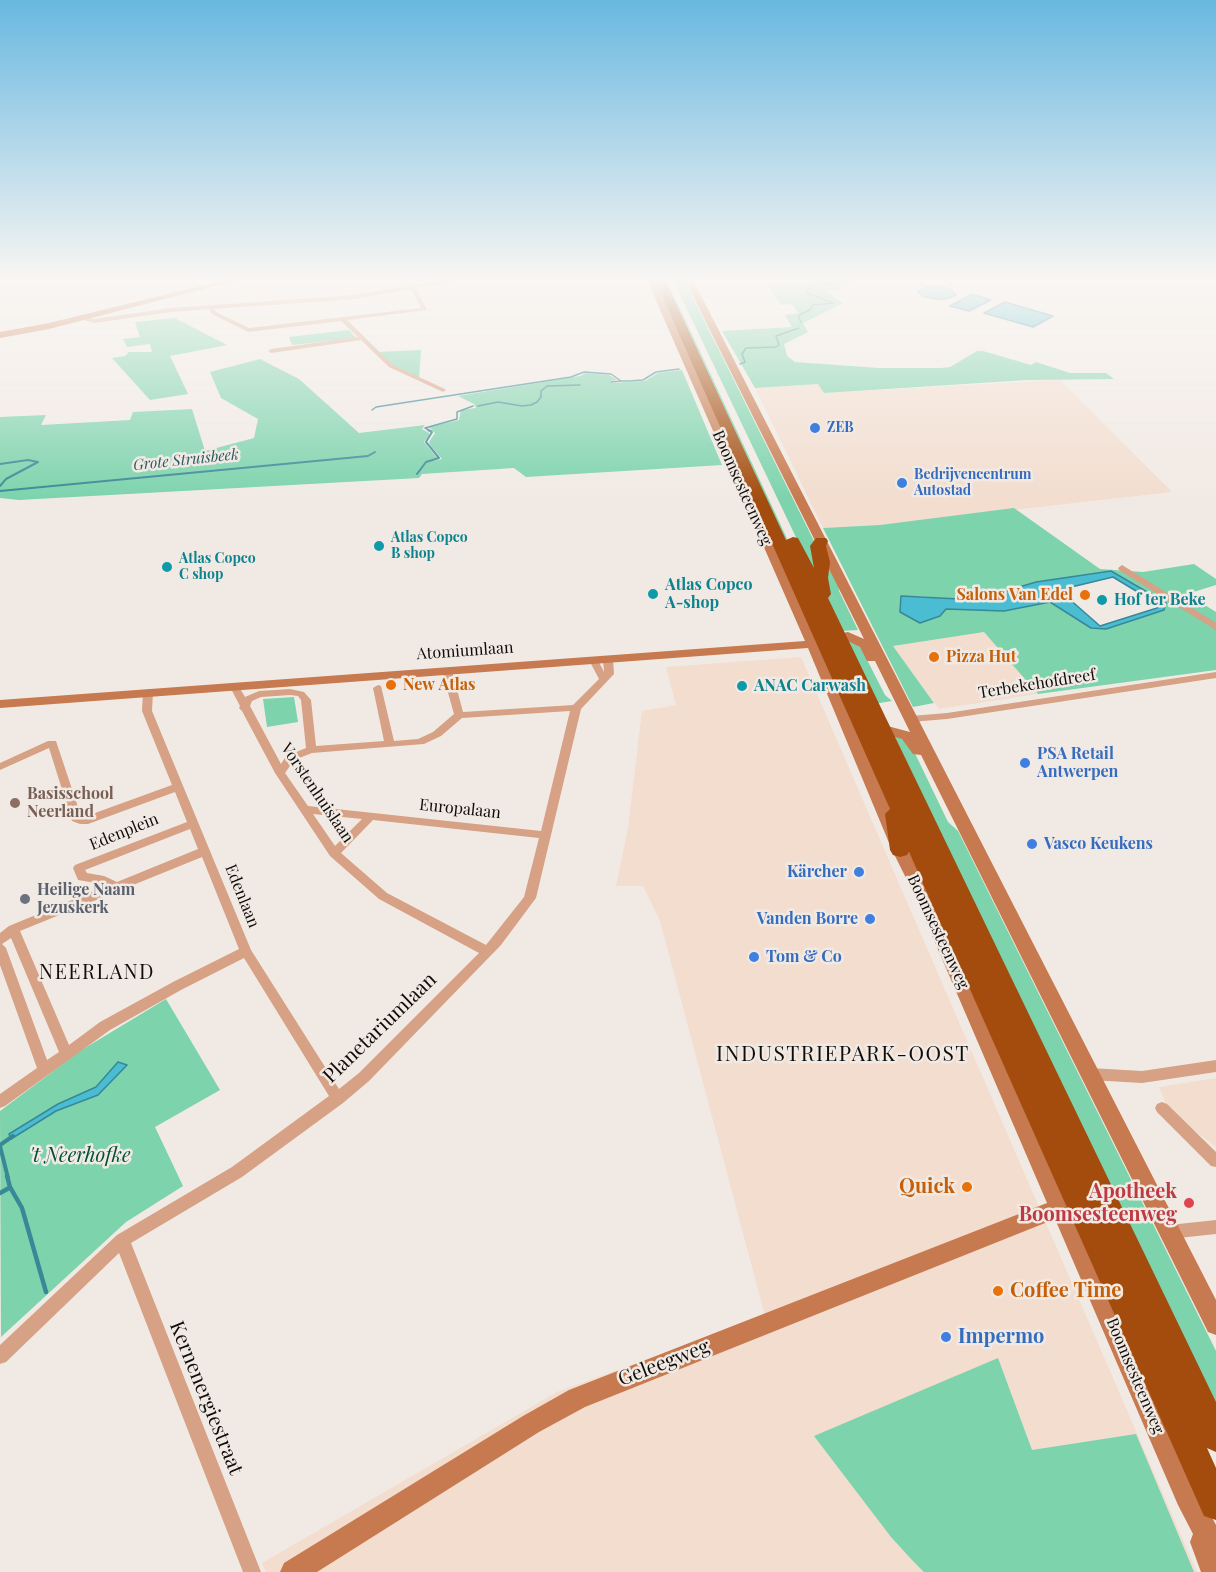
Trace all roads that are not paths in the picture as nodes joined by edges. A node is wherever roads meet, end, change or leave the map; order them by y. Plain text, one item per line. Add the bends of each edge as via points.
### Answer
1 (378, 353) edge
2 (683, 353) edge
3 (693, 353) edge
4 (704, 353) edge
5 (726, 353) edge
6 (443, 390) dead end
7 (821, 541) junction
8 (1122, 568) dead end
9 (819, 598) junction
10 (1216, 627) edge
11 (824, 641) junction
12 (601, 659) junction
13 (447, 671) junction
14 (1216, 675) edge
15 (235, 687) junction
16 (378, 688) dead end
17 (148, 692) junction
18 (901, 699) junction
19 (0, 704) edge
20 (244, 708) junction
21 (576, 708) junction
22 (459, 715) junction
23 (911, 719) junction
24 (874, 732) junction
25 (389, 743) junction
26 (310, 750) junction
27 (0, 767) edge
28 (938, 772) junction
29 (280, 773) junction
30 (178, 787) junction
31 (897, 803) junction
32 (304, 809) junction
33 (370, 817) junction
34 (192, 824) junction
35 (546, 835) junction
36 (900, 850) junction
37 (205, 851) junction
38 (334, 853) junction
39 (117, 887) junction
40 (13, 929) junction
41 (0, 940) edge
42 (0, 948) edge
43 (246, 951) junction
44 (488, 952) junction
45 (66, 1054) junction
46 (1216, 1066) edge
47 (44, 1069) junction
48 (1090, 1074) junction
49 (338, 1099) junction
50 (0, 1102) edge
51 (1162, 1108) dead end
52 (1216, 1161) edge
53 (1061, 1207) junction
54 (1216, 1227) edge
55 (1169, 1232) junction
56 (122, 1240) junction
57 (1216, 1324) edge
58 (0, 1356) edge
59 (1216, 1436) edge
60 (1187, 1496) junction
61 (1216, 1504) edge
62 (1216, 1551) edge
63 (252, 1572) edge
64 (293, 1572) edge
65 (1214, 1572) edge

1 - 6 street via 391,366
2 - 11 main road, Boomsesteenweg
3 - 11 highway
4 - 9 highway
5 - 7 main road
7 - 9 highway via 818,546 823,594
7 - 18 main road
8 - 10 street
9 - 11 highway
11 - 12 main road, Atomiumlaan
11 - 18 main road, Atomiumlaan via 852,637 865,645 884,682
11 - 24 highway
11 - 36 main road, Boomsesteenweg via 839,703
12 - 13 main road, Atomiumlaan
12 - 21 street, Planetariumlaan via 609,674
13 - 15 main road, Atomiumlaan
13 - 22 street
14 - 23 street, Terbekehofdreef
15 - 17 main road, Atomiumlaan
15 - 20 street, Vorstenhuislaan
16 - 25 street
17 - 19 main road, Atomiumlaan
17 - 30 street, Edenlaan via 147,711
18 - 23 main road
20 - 26 street via 248,699 259,694 290,692 304,696 312,736
20 - 29 street, Vorstenhuislaan
21 - 22 street
21 - 35 street, Planetariumlaan
22 - 25 street via 437,734 420,742
23 - 24 main road, Terbekehofdreef via 892,721
23 - 28 main road
24 - 28 main road via 908,736 923,762
24 - 31 highway
24 - 59 highway via 928,828
25 - 26 street
26 - 29 street via 290,758
27 - 30 street via 52,743 76,818 84,821
28 - 48 main road
29 - 32 street, Vorstenhuislaan
30 - 34 street, Edenlaan
31 - 36 highway via 894,815
31 - 61 highway
32 - 33 street, Europalaan
32 - 38 street, Vorstenhuislaan
33 - 35 street, Europalaan
33 - 38 street
34 - 37 street, Edenlaan
34 - 39 street, Edenplein via 79,868 82,877 104,880
35 - 44 street, Planetariumlaan via 530,898
36 - 53 main road, Boomsesteenweg
37 - 39 street
37 - 43 street, Edenlaan
38 - 44 street, Vorstenhuislaan via 383,896
39 - 40 street
40 - 41 street
40 - 45 street
42 - 47 street
43 - 45 street via 114,1022
43 - 49 street, Edenlaan
44 - 49 street, Planetariumlaan via 371,1072
45 - 47 street
46 - 48 street via 1142,1077
47 - 50 street
48 - 55 main road
49 - 56 street, Planetariumlaan via 237,1172
51 - 52 street
53 - 60 main road, Boomsesteenweg
53 - 64 main road, Geleegweg via 577,1398
54 - 55 street
55 - 57 main road
56 - 58 street, Planetariumlaan
56 - 63 street, Kernenergiestraat
60 - 62 main road, Boomsesteenweg
60 - 65 main road, Boomsesteenweg

